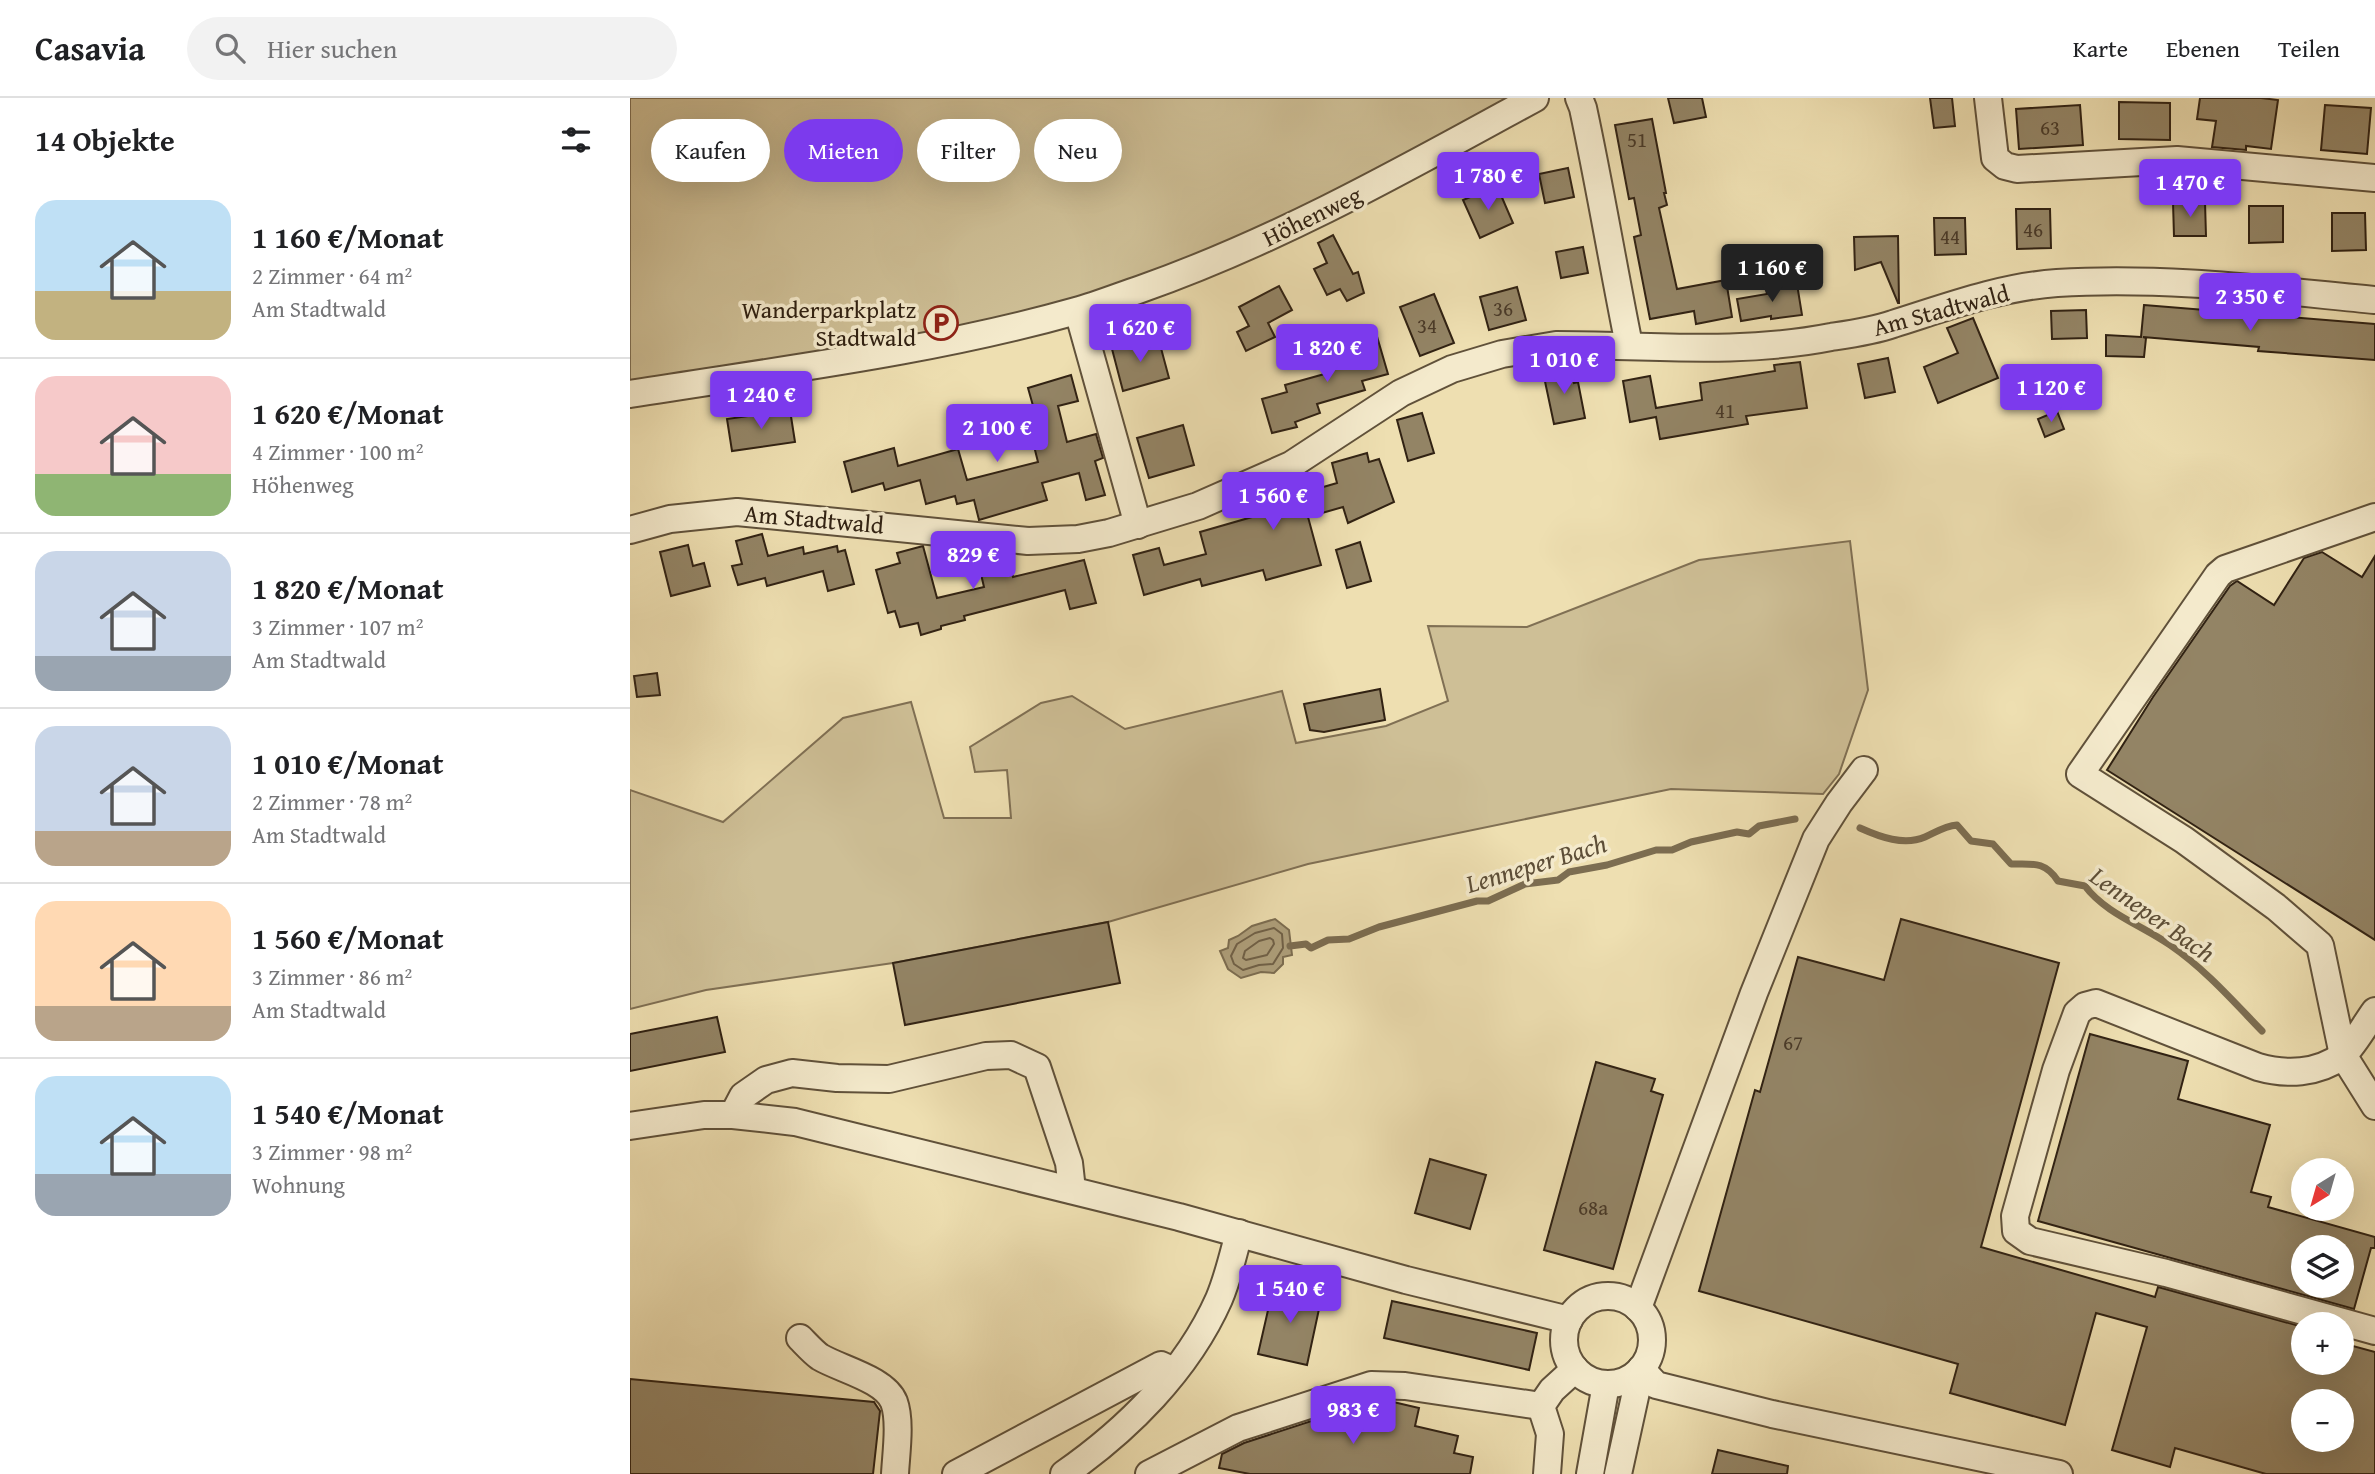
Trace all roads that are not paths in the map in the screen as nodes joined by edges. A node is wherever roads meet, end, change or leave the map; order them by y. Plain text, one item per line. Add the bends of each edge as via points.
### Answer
1 (1535, 98) edge
2 (1579, 98) edge
3 (1987, 98) edge
4 (2375, 178) edge
5 (2375, 300) edge
6 (1078, 311) junction
7 (1629, 345) junction
8 (630, 394) edge
9 (2375, 517) edge
10 (1138, 525) junction
11 (630, 530) edge
12 (1864, 770) dead end
13 (2375, 1011) edge
14 (2343, 1055) junction
15 (2375, 1107) edge
16 (733, 1115) junction
17 (630, 1126) edge
18 (1072, 1190) junction
19 (1239, 1233) junction
20 (1638, 1308) junction
21 (1569, 1320) junction
22 (2375, 1331) edge
23 (800, 1338) dead end
24 (1574, 1368) junction
25 (1641, 1369) junction
26 (1174, 1371) junction
27 (1606, 1384) junction
28 (1541, 1406) junction
29 (895, 1474) edge
30 (956, 1474) edge
31 (1064, 1474) edge
32 (1149, 1474) edge
33 (1547, 1474) edge
34 (1590, 1474) edge
35 (1618, 1474) edge
36 (2059, 1474) edge

1 - 6 street, Höhenweg via 1286,230
2 - 7 street
3 - 4 street via 1995,158 2017,169 2177,160
5 - 7 street, Am Stadtwald via 2164,282 2056,283 1982,296 1891,325 1794,343 1745,348
6 - 8 street, Höhenweg via 911,349
6 - 10 street
7 - 10 street, Am Stadtwald via 1542,347 1452,369 1401,393 1292,465 1198,506
9 - 14 street via 2218,575 2080,774 2184,839 2320,945
10 - 11 street, Am Stadtwald via 1078,539 1028,541 737,512 670,519
12 - 20 street via 1816,839
13 - 14 street
14 - 15 street
14 - 22 street via 2309,1072 2278,1073 2096,1003 2085,1006 2077,1013 2056,1070 2015,1216 2016,1231 2030,1241
16 - 17 street
16 - 18 street via 795,1122
16 - 18 street via 743,1096 766,1080 792,1073 889,1079 986,1056 1011,1055 1037,1067 1069,1163
18 - 19 street
19 - 21 street
19 - 26 street via 1219,1298
20 - 21 street via 1614,1297 1601,1297 1588,1301
20 - 25 street via 1652,1338
21 - 24 street via 1564,1345
23 - 29 street via 820,1356 876,1383 890,1395 897,1420
24 - 27 street via 1594,1382
24 - 28 street
25 - 27 street via 1625,1380
25 - 35 street
25 - 36 street via 1656,1385
26 - 30 street via 1161,1365
26 - 31 street via 1142,1409
27 - 34 street
28 - 32 street via 1371,1385 1238,1428
28 - 33 street via 1550,1434

